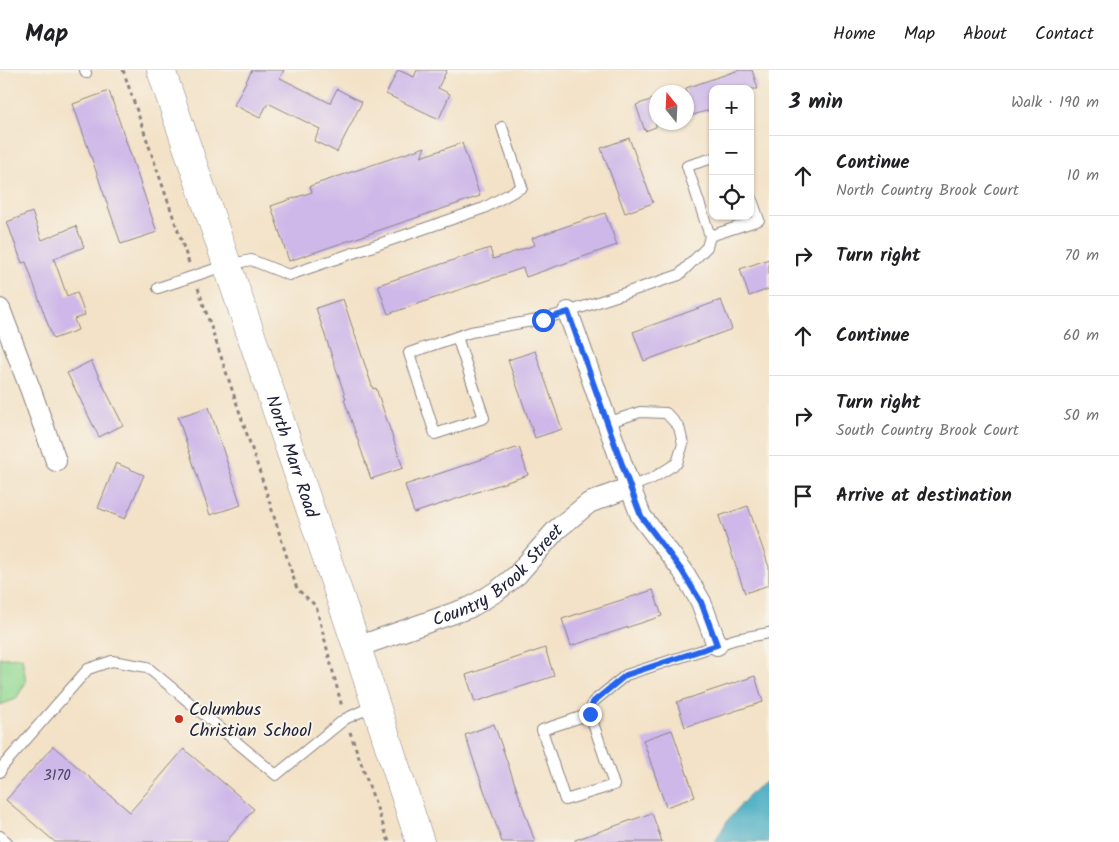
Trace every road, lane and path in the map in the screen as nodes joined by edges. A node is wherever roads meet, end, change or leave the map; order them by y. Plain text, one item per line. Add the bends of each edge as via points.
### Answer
1 (123, 70) edge
2 (161, 70) edge
3 (502, 128) dead end
4 (709, 159) edge
5 (754, 206) edge
6 (710, 236) junction
7 (227, 265) junction
8 (193, 276) junction
9 (158, 288) dead end
10 (0, 309) edge
11 (568, 312) junction
12 (457, 337) junction
13 (607, 423) junction
14 (56, 462) dead end
15 (630, 487) junction
16 (769, 633) edge
17 (717, 645) junction
18 (357, 647) junction
19 (375, 705) junction
20 (590, 714) junction
21 (345, 719) junction
22 (0, 772) edge
23 (0, 836) edge
24 (7, 842) edge
25 (389, 842) edge
26 (420, 842) edge

1 - 8 path
2 - 7 street, North Marr Road
3 - 7 lane via 522,187 484,208 290,275 251,260
4 - 6 lane via 687,166
5 - 6 lane via 759,220
6 - 11 lane via 707,247 679,275
7 - 8 lane
7 - 18 street, North Marr Road
8 - 9 lane
8 - 21 path via 297,589 316,606
10 - 14 street
11 - 12 lane
11 - 13 street
12 - 12 lane via 484,418 435,434 409,353
13 - 15 street
13 - 15 lane via 640,412 666,413 679,427 683,444 677,463
15 - 17 street via 641,516 701,602
15 - 18 street, Country Brook Street via 588,503 556,530 517,575 471,607
16 - 17 lane
17 - 20 lane via 626,675 593,702
18 - 19 street, North Marr Road
19 - 21 lane
19 - 26 street, North Marr Road
20 - 20 lane via 614,785 565,800 542,730
21 - 22 lane via 276,775 147,668 112,661 88,669
21 - 25 path
23 - 24 lane

